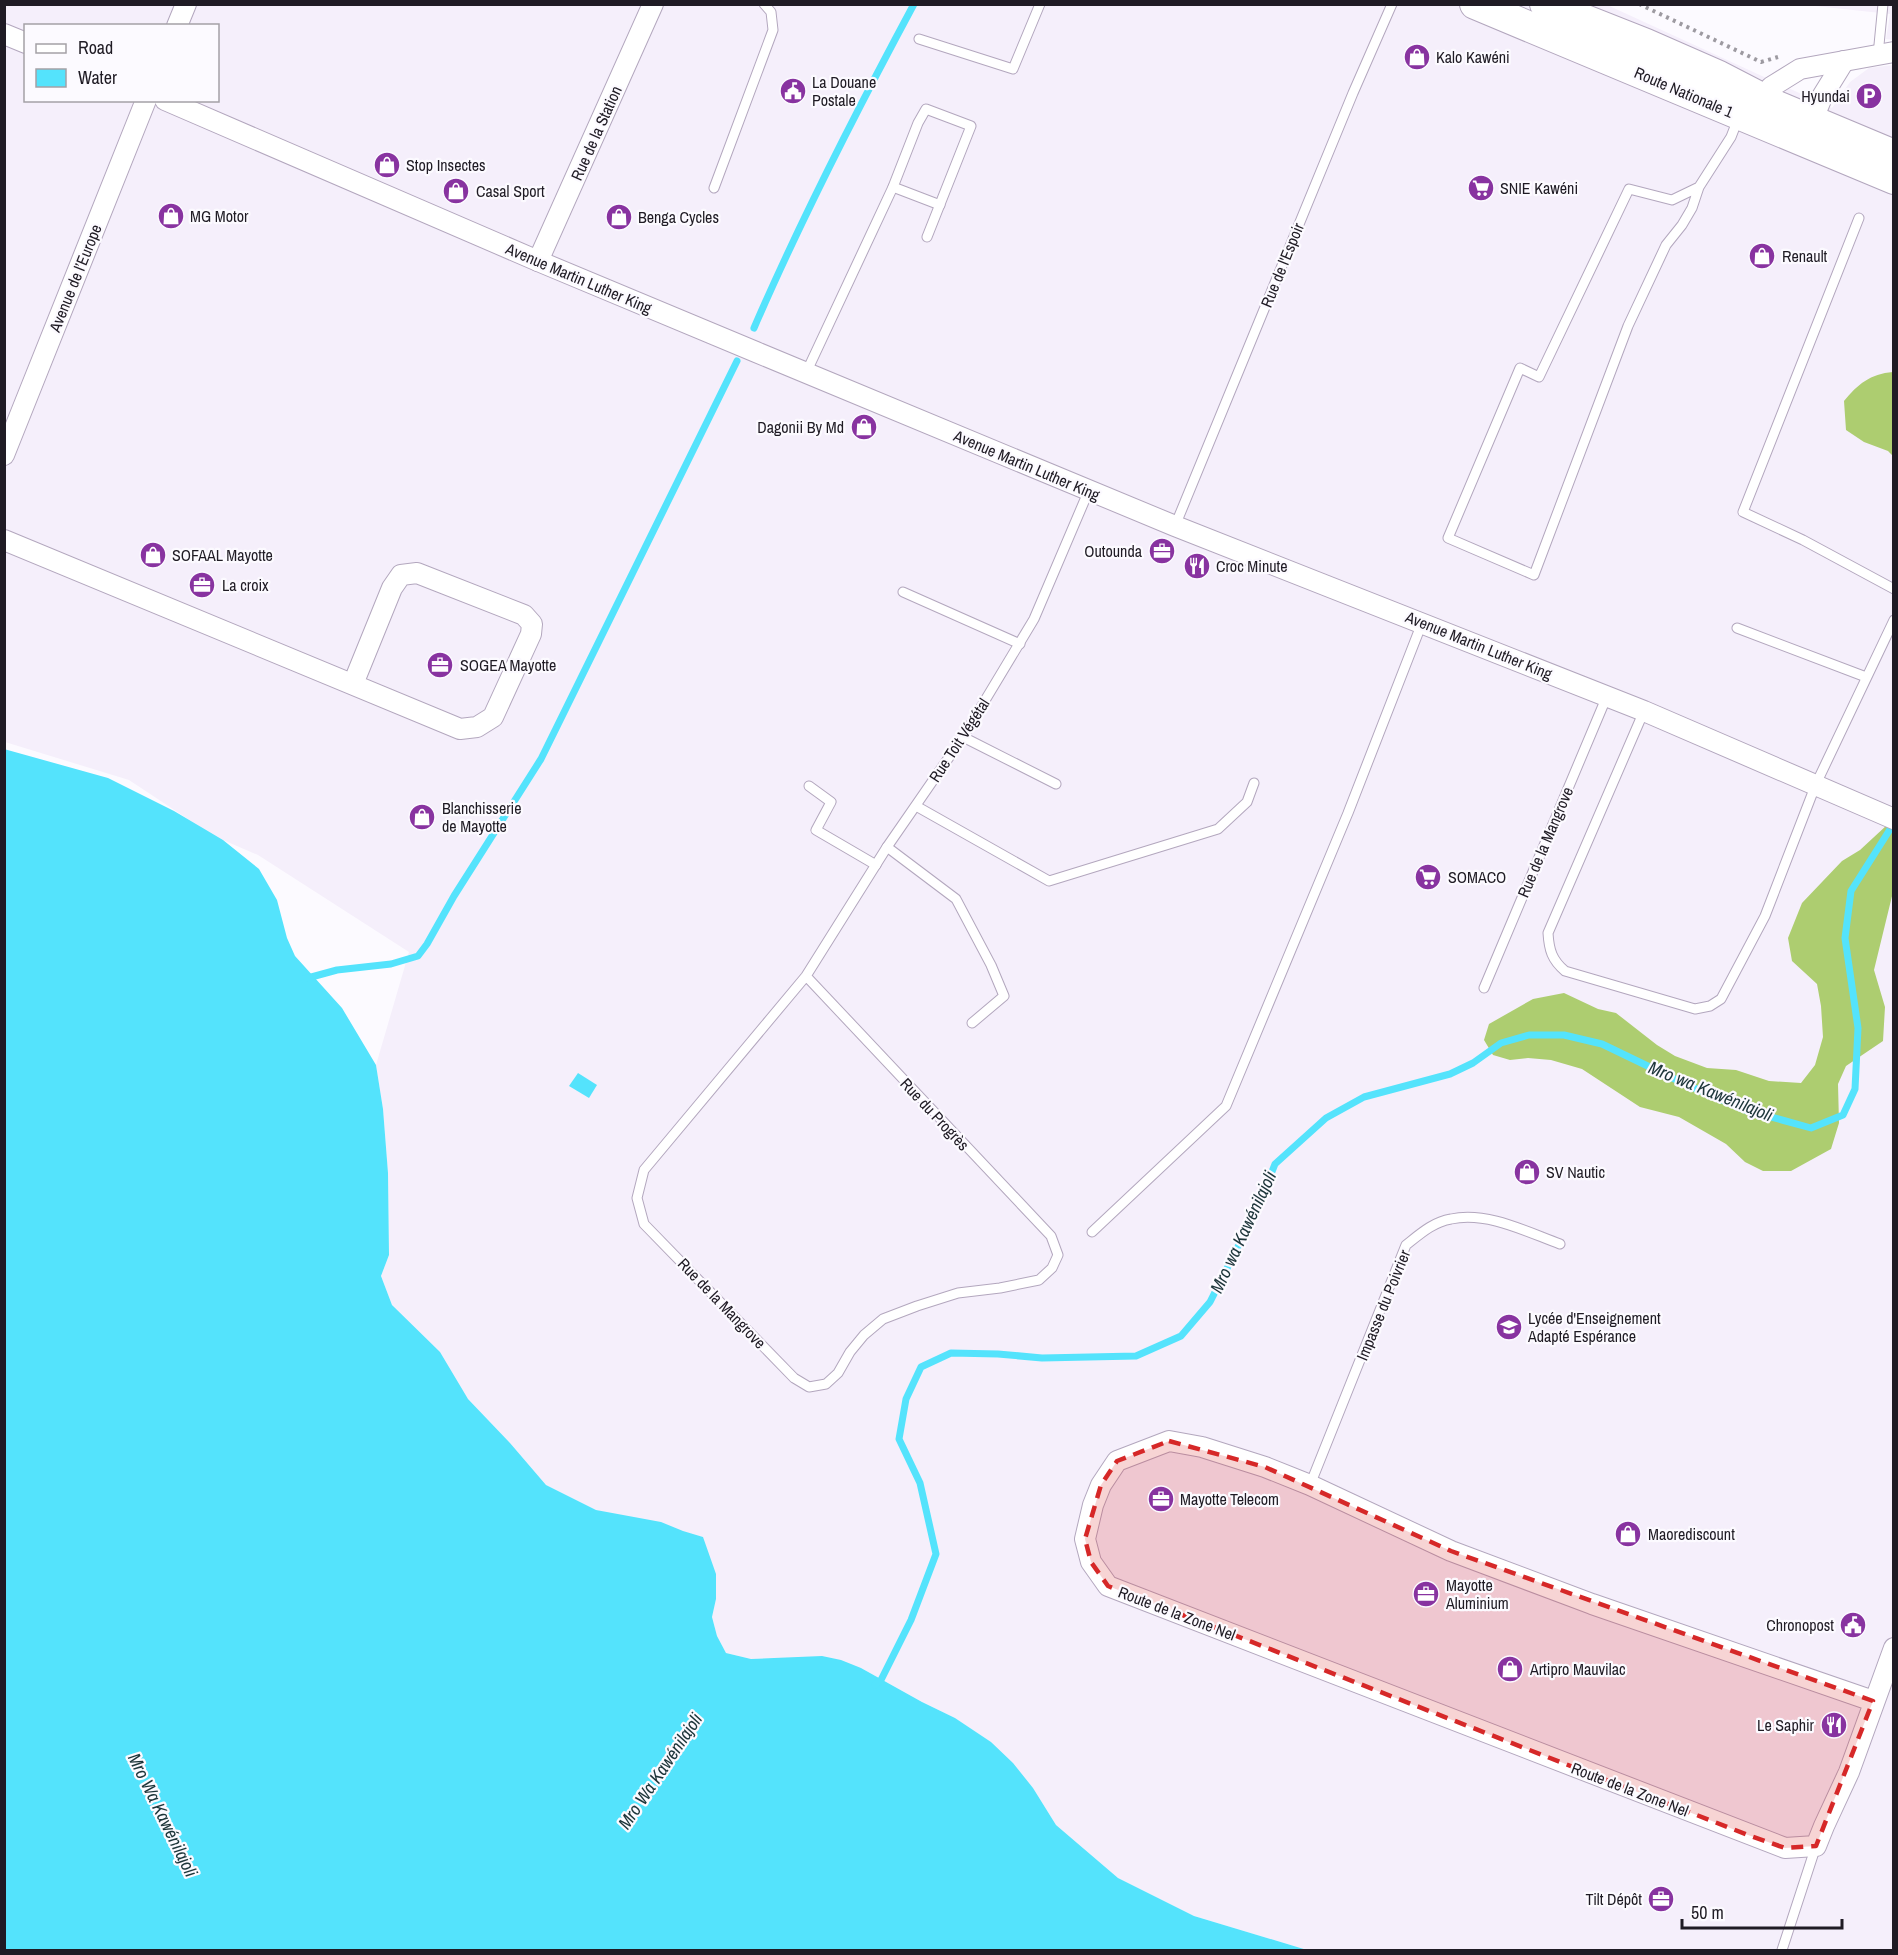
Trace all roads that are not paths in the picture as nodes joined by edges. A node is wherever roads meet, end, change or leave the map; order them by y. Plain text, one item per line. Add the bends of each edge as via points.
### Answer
1 (186, 4) edge
2 (653, 4) edge
3 (764, 4) edge
4 (1040, 4) edge
5 (1392, 4) edge
6 (1475, 4) edge
7 (1545, 4) edge
8 (1882, 4) edge
9 (178, 24) edge
10 (4, 34) edge
11 (919, 39) dead end
12 (24, 42) edge
13 (1886, 53) edge
14 (1844, 61) junction
15 (145, 102) edge
16 (170, 102) edge
17 (1749, 106) junction
18 (1808, 131) junction
19 (1893, 155) edge
20 (1893, 179) edge
21 (893, 187) junction
22 (1699, 187) junction
23 (714, 188) dead end
24 (940, 205) junction
25 (1859, 218) dead end
26 (927, 237) dead end
27 (538, 261) junction
28 (806, 372) junction
29 (4, 455) edge
30 (1089, 490) junction
31 (1175, 526) junction
32 (4, 540) edge
33 (1893, 589) edge
34 (903, 592) dead end
35 (1893, 620) edge
36 (1422, 623) junction
37 (1737, 628) dead end
38 (1020, 644) junction
39 (1866, 677) junction
40 (353, 684) junction
41 (1607, 696) junction
42 (1644, 711) junction
43 (963, 737) junction
44 (1254, 783) dead end
45 (1056, 784) dead end
46 (1816, 784) junction
47 (809, 786) dead end
48 (916, 807) junction
49 (1893, 819) edge
50 (887, 847) junction
51 (876, 865) junction
52 (806, 976) junction
53 (1484, 988) dead end
54 (972, 1023) dead end
55 (1092, 1232) dead end
56 (1560, 1244) dead end
57 (1058, 1255) joint
58 (1310, 1485) junction
59 (1893, 1648) edge
60 (1873, 1701) junction
61 (1816, 1846) junction
62 (1782, 1950) edge

1 - 9 street
2 - 27 street, Rue de la Station
3 - 23 lane via 771,12 773,30
4 - 11 lane via 1012,69
5 - 31 lane, Rue de l'Espoir
6 - 17 main road, Route Nationale 1
7 - 17 main road, Route Nationale 1 via 1646,44
8 - 13 lane
10 - 12 street
13 - 14 street
14 - 17 street via 1800,69
14 - 18 street via 1823,95
15 - 29 street, Avenue de l’Europe
16 - 27 street, Avenue Martin Luther King
17 - 18 main road, Route Nationale 1
17 - 22 lane
18 - 19 main road, Route Nationale 1
18 - 20 main road, Route Nationale 1
21 - 24 lane
21 - 24 lane via 926,109 953,119 971,126
21 - 28 lane
22 - 22 lane via 1672,200 1629,189 1539,377 1520,368 1448,538 1534,574 1628,326 1666,245 1692,208
24 - 26 lane
25 - 33 lane via 1743,512
27 - 28 street, Avenue Martin Luther King
28 - 30 street, Avenue Martin Luther King
30 - 31 street, Avenue Martin Luther King
30 - 38 lane, Rue Toit Végétal
31 - 36 street, Avenue Martin Luther King
32 - 40 street
34 - 38 lane
35 - 39 lane
36 - 41 street, Avenue Martin Luther King
36 - 55 lane via 1226,1106
37 - 39 lane
38 - 43 lane, Rue Toit Végétal
39 - 46 lane
40 - 40 street via 401,575 417,573 524,615 532,624 493,717 477,727 460,729
41 - 42 street, Avenue Martin Luther King
41 - 53 lane, Rue de la Mangrove
42 - 46 street, Avenue Martin Luther King
42 - 46 lane via 1548,933 1553,959 1565,971 1695,1009 1721,999 1765,916
43 - 45 lane
43 - 48 lane, Rue Toit Végétal
44 - 48 lane via 1247,802 1218,829 1049,881
46 - 49 street, Avenue Martin Luther King
47 - 51 lane via 831,802 816,830
48 - 50 lane, Rue Toit Végétal
50 - 51 lane, Rue Toit Végétal
50 - 54 lane via 956,899 992,965 1004,996
51 - 52 lane, Rue Toit Végétal
52 - 57 lane, Rue du Progrès via 1051,1236
52 - 57 lane, Rue de la Mangrove via 644,1170 637,1198 644,1224 794,1378 808,1387 826,1384 864,1335 883,1319 958,1293 1039,1280 1053,1268
56 - 58 lane, Impasse du Poivrier via 1501,1222 1476,1218 1451,1219 1427,1228 1406,1245
58 - 60 street, Route de la Zone Nel via 1451,1551
58 - 61 street, Route de la Zone Nel via 1202,1447 1168,1441 1117,1461 1101,1485 1085,1539 1091,1562 1108,1586 1737,1831 1785,1848
59 - 60 street
60 - 61 street via 1849,1772
61 - 62 lane

